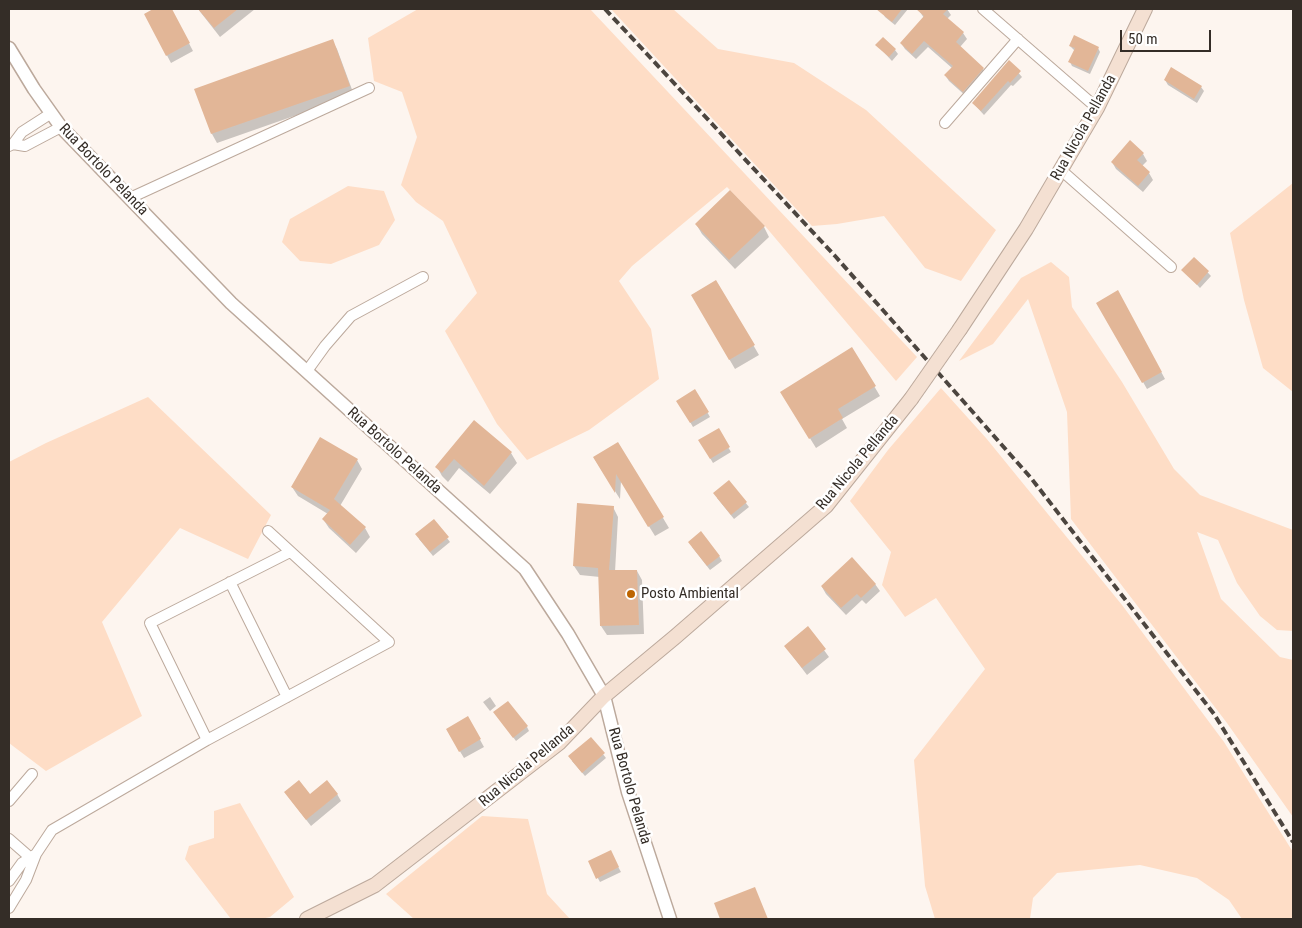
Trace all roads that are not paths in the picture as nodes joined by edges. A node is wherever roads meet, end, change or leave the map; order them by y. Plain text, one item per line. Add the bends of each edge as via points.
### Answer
1 (983, 9) edge
2 (1145, 9) edge
3 (1018, 39) junction
4 (9, 48) edge
5 (369, 88) dead end
6 (1097, 108) junction
7 (50, 114) junction
8 (945, 123) dead end
9 (62, 127) junction
10 (11, 145) edge
11 (1061, 170) junction
12 (130, 198) junction
13 (1172, 267) dead end
14 (423, 277) dead end
15 (307, 371) junction
16 (268, 532) dead end
17 (290, 552) junction
18 (230, 582) junction
19 (604, 696) junction
20 (287, 697) junction
21 (208, 740) junction
22 (32, 774) dead end
23 (9, 801) edge
24 (9, 839) edge
25 (33, 857) junction
26 (9, 881) edge
27 (9, 908) edge
28 (307, 919) edge
29 (670, 919) edge

1 - 3 street
2 - 6 main road, Rua Nicola Pellanda
3 - 6 street
3 - 8 street
4 - 7 street, Rua Bortolo Pelanda
5 - 12 street
6 - 11 main road, Rua Nicola Pellanda
7 - 9 street, Rua Bortolo Pelanda
7 - 10 street via 22,132
9 - 10 street via 25,146
9 - 12 street, Rua Bortolo Pelanda
11 - 13 street
11 - 19 main road, Rua Nicola Pellanda, bridge via 960,329 911,399 826,506
12 - 15 street, Rua Bortolo Pelanda via 231,303
14 - 15 street via 352,316
15 - 19 street, Rua Bortolo Pelanda via 525,569
16 - 17 street
17 - 18 street
17 - 20 street via 389,642
18 - 20 street
18 - 21 street via 150,623
19 - 28 main road, Rua Nicola Pellanda via 559,744 375,886
19 - 29 street, Rua Bortolo Pelanda via 628,792
20 - 21 street
21 - 25 street via 52,830
22 - 23 street
24 - 25 street
25 - 26 street via 22,863
25 - 27 street via 26,880

